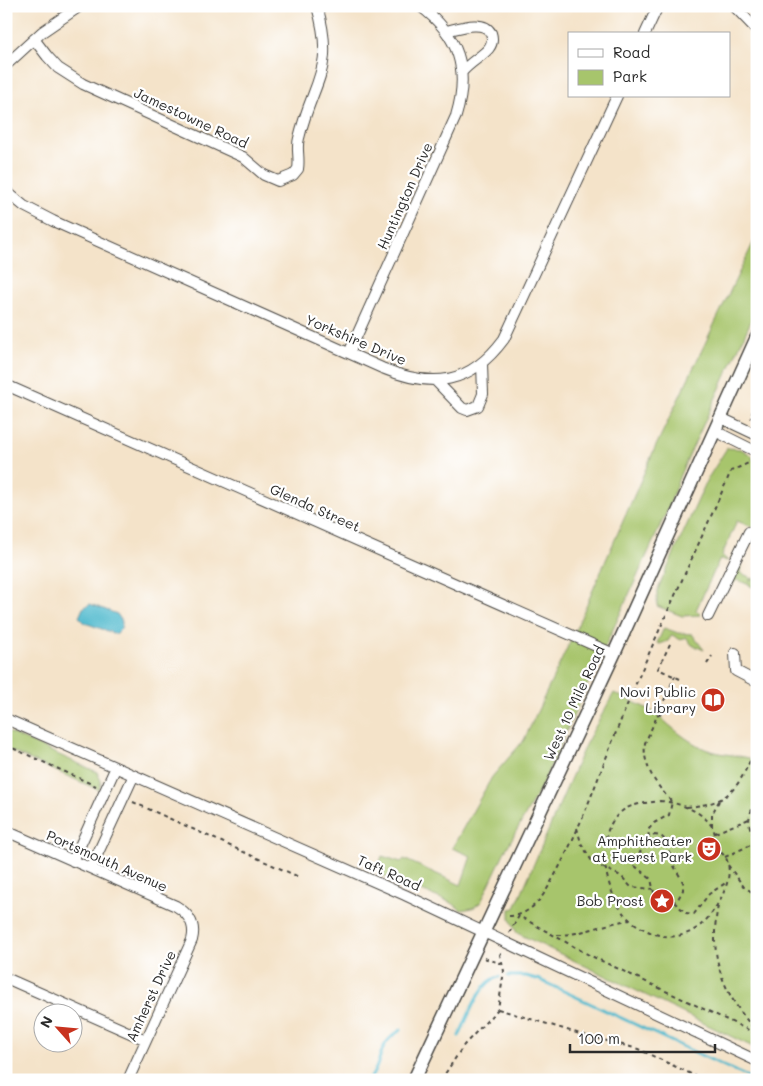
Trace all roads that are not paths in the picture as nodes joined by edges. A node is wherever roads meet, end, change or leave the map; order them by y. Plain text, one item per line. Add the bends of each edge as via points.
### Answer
1 (80, 6) edge
2 (317, 6) edge
3 (420, 6) edge
4 (658, 6) edge
5 (734, 6) edge
6 (757, 30) edge
7 (446, 31) junction
8 (646, 32) edge
9 (34, 39) junction
10 (6, 66) edge
11 (462, 72) junction
12 (615, 98) edge
13 (6, 191) edge
14 (757, 337) edge
15 (348, 353) junction
16 (482, 364) junction
17 (436, 381) junction
18 (6, 386) edge
19 (721, 418) junction
20 (715, 431) junction
21 (757, 436) edge
22 (756, 455) edge
23 (757, 535) edge
24 (708, 616) dead end
25 (735, 653) dead end
26 (614, 654) junction
27 (757, 682) edge
28 (6, 719) edge
29 (115, 769) junction
30 (133, 777) junction
31 (6, 831) edge
32 (73, 861) junction
33 (90, 868) junction
34 (192, 922) joint
35 (484, 932) junction
36 (6, 978) edge
37 (146, 1040) junction
38 (757, 1061) edge
39 (128, 1080) edge
40 (414, 1080) edge

1 - 9 street
2 - 9 street, Jamestowne Road via 325,41 323,68 298,140 298,168 293,175 278,181 264,176 243,157 83,84 58,68
3 - 7 street, Huntington Drive
4 - 8 street
5 - 6 street
7 - 11 street, Huntington Drive via 455,45
7 - 11 street via 480,25 491,34 492,43 488,51 471,61
9 - 10 street
11 - 15 street, Huntington Drive via 462,98 456,116
12 - 16 street, Yorkshire Drive via 513,323 498,347
13 - 15 street, Yorkshire Drive via 24,206 52,221
14 - 19 main road, West 10 Mile Road
15 - 17 street, Yorkshire Drive via 395,374
16 - 17 street, Yorkshire Drive via 462,375
16 - 17 street via 483,394 478,406 472,409 462,408
18 - 26 street, Glenda Street
19 - 20 main road, West 10 Mile Road
19 - 21 street
20 - 22 street
20 - 26 main road, West 10 Mile Road
23 - 24 street via 749,532
25 - 27 street via 736,671
26 - 35 main road, West 10 Mile Road
28 - 29 street, Taft Road
29 - 30 street, Taft Road
29 - 32 street
30 - 33 street
30 - 35 street, Taft Road
31 - 32 street, Portsmouth Avenue
32 - 33 street, Portsmouth Avenue
33 - 34 street, Portsmouth Avenue via 176,906
34 - 37 street, Amherst Drive via 192,940
35 - 38 street, Taft Road
35 - 40 main road, West 10 Mile Road
36 - 37 street
37 - 39 street, Amherst Drive

